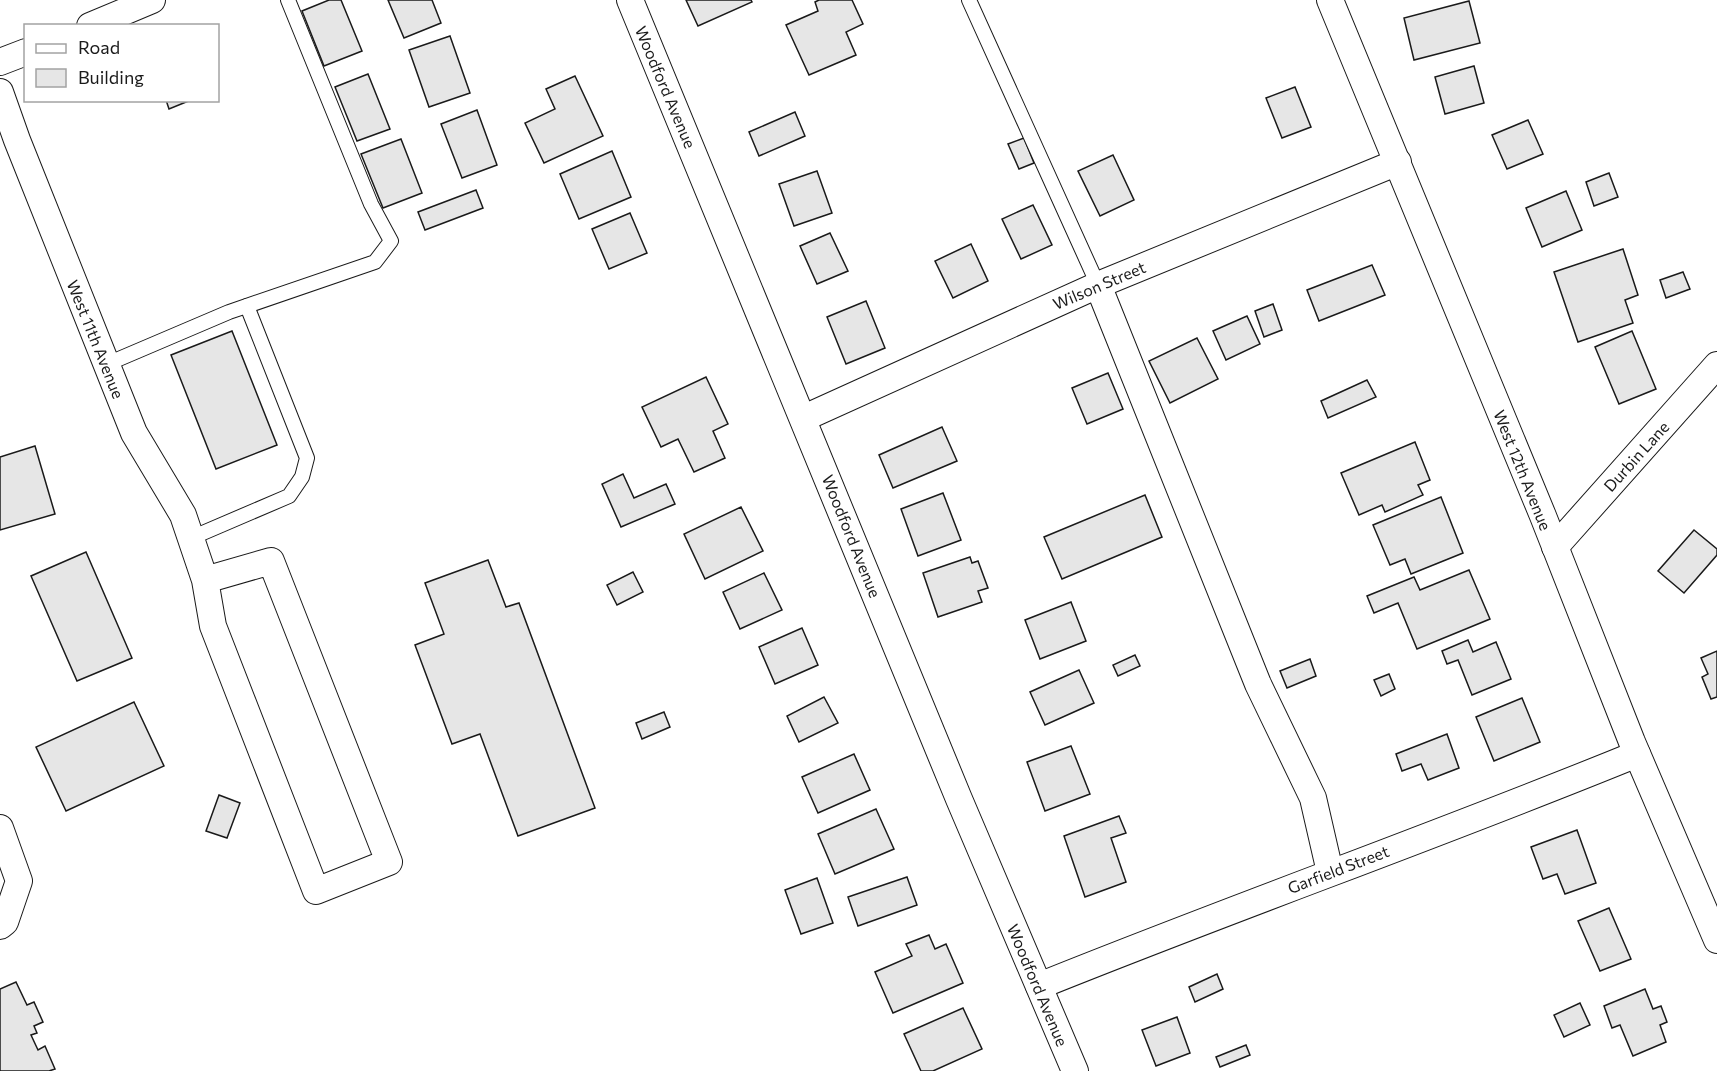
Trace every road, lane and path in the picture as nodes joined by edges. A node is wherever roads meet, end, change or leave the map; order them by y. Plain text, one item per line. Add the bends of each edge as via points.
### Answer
1 (152, 0) edge
2 (288, 0) edge
3 (630, 0) edge
4 (969, 0) edge
5 (1330, 0) edge
6 (95, 24) edge
7 (24, 53) edge
8 (0, 62) edge
9 (0, 92) edge
10 (1398, 162) junction
11 (1098, 285) junction
12 (247, 306) junction
13 (107, 364) junction
14 (1717, 365) edge
15 (804, 418) junction
16 (191, 538) junction
17 (1555, 547) junction
18 (205, 580) junction
19 (1637, 754) junction
20 (0, 828) edge
21 (1330, 872) junction
22 (0, 926) edge
23 (1717, 940) edge
24 (1039, 986) junction
25 (1075, 1071) edge

1 - 6 street
2 - 12 lane via 371,204 391,241 375,262
3 - 15 street, Woodford Avenue
4 - 11 lane
5 - 10 street, West 12th Avenue
7 - 8 street
9 - 13 street, West 11th Avenue
10 - 11 street, Wilson Street
10 - 17 street, West 12th Avenue
11 - 15 street, Wilson Street
11 - 21 street via 1257,684 1313,798
12 - 13 lane
12 - 16 lane via 307,458 302,477 289,496
13 - 16 street, West 11th Avenue via 134,432 183,515
14 - 17 street, Durbin Lane
15 - 24 street, Woodford Avenue
16 - 18 street, West 11th Avenue
17 - 19 street, West 12th Avenue
18 - 18 street, West 11th Avenue via 213,626 316,891 389,862 271,561
19 - 21 street, Garfield Street
19 - 23 street, West 12th Avenue
20 - 22 street via 19,881 5,922
21 - 24 street, Garfield Street
24 - 25 street, Woodford Avenue

